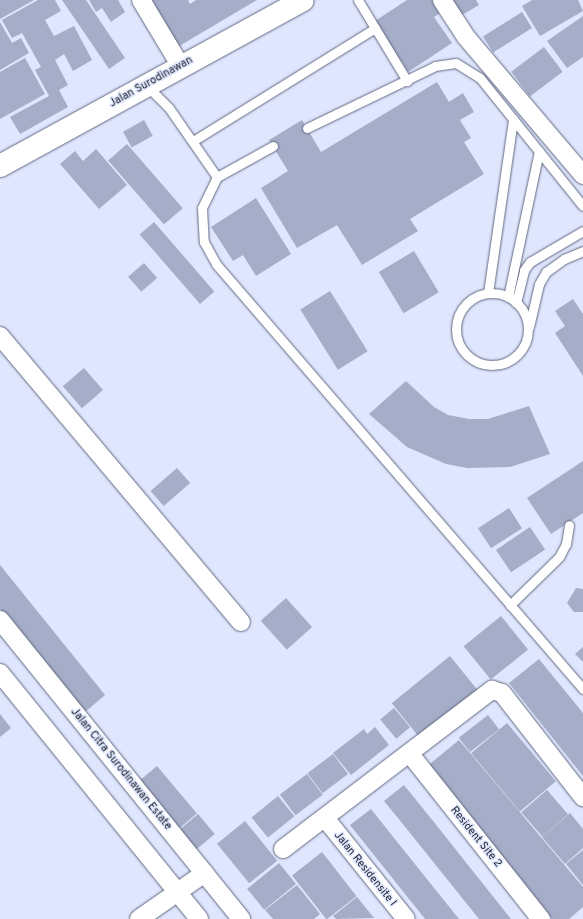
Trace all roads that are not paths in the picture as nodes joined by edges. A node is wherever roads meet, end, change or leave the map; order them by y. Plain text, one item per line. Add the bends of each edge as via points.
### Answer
1 (141, 0) edge
2 (303, 0) edge
3 (358, 0) edge
4 (442, 0) edge
5 (375, 28) junction
6 (180, 66) junction
7 (407, 81) junction
8 (146, 84) junction
9 (514, 119) junction
10 (307, 128) dead end
11 (193, 141) junction
12 (273, 146) dead end
13 (539, 152) junction
14 (0, 166) edge
15 (583, 175) edge
16 (217, 177) junction
17 (583, 206) edge
18 (583, 231) edge
19 (583, 251) edge
20 (488, 293) junction
21 (508, 297) junction
22 (516, 303) junction
23 (528, 331) junction
24 (0, 336) edge
25 (569, 525) dead end
26 (510, 605) junction
27 (0, 620) edge
28 (241, 622) dead end
29 (0, 673) edge
30 (583, 689) edge
31 (410, 754) junction
32 (583, 796) edge
33 (325, 818) junction
34 (283, 849) dead end
35 (205, 873) junction
36 (177, 892) junction
37 (139, 919) edge
38 (199, 919) edge
39 (242, 919) edge
40 (406, 919) edge
41 (542, 919) edge

1 - 6 street
2 - 6 main road, Jalan Surodinawan
3 - 5 lane
4 - 15 street via 466,37
5 - 7 lane
5 - 11 lane
6 - 8 main road, Jalan Surodinawan
7 - 9 lane via 434,66 456,63 480,78
7 - 10 lane
8 - 11 lane
8 - 14 main road, Jalan Surodinawan
9 - 13 lane
9 - 20 lane
11 - 16 lane
12 - 16 lane
13 - 17 lane
13 - 21 lane
16 - 26 lane via 202,208 200,224 204,242 216,264
18 - 22 lane via 530,262 524,270
19 - 23 lane via 554,264 546,272 539,284
20 - 21 lane
20 - 23 lane via 469,301 458,318 457,338 467,356 486,365 506,362 522,350
21 - 22 lane
22 - 23 lane via 527,320
24 - 28 street
25 - 26 lane via 566,544 559,557
26 - 30 lane
27 - 35 street, Jalan Citra Surodinawan Estate
29 - 36 street
31 - 32 street via 497,689
31 - 33 street
31 - 41 street, Resident Site 2
33 - 34 street
33 - 40 street, Jalan Residensite I
35 - 36 street
35 - 39 street, Jalan Citra Surodinawan Estate
36 - 37 street
36 - 38 street

